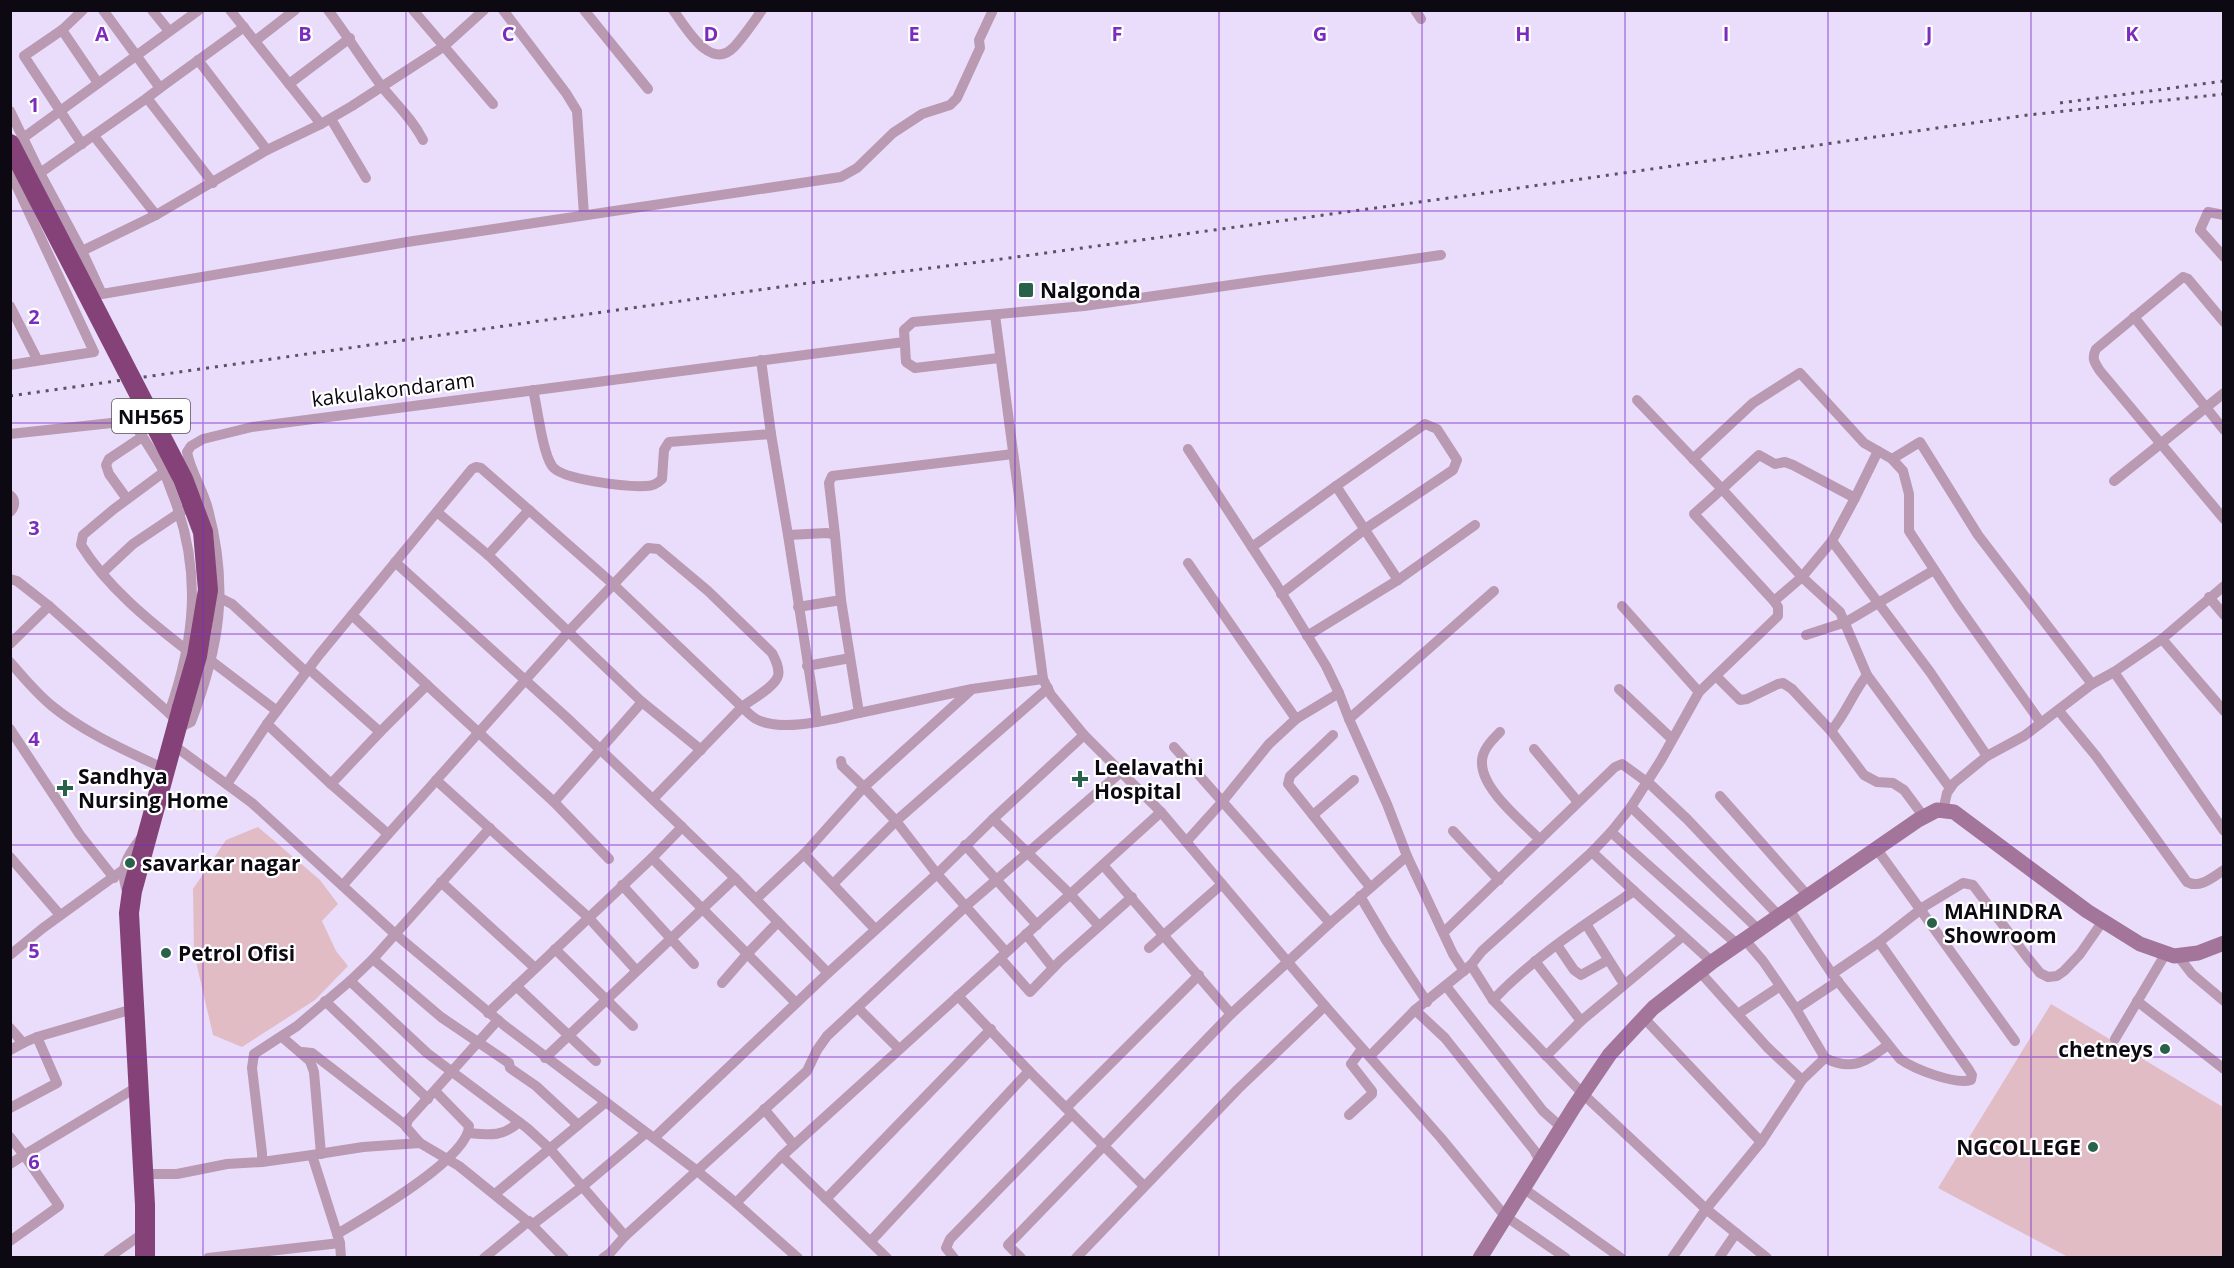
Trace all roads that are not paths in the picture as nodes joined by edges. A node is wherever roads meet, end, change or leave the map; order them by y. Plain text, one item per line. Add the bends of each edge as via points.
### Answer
1 (83, 10) edge
2 (103, 10) edge
3 (152, 10) edge
4 (199, 10) edge
5 (230, 10) edge
6 (295, 10) edge
7 (328, 10) edge
8 (413, 10) edge
9 (484, 10) edge
10 (503, 10) edge
11 (584, 10) edge
12 (673, 10) edge
13 (762, 10) edge
14 (993, 10) edge
15 (244, 27) junction
16 (62, 30) junction
17 (169, 31) junction
18 (350, 38) junction
19 (255, 41) junction
20 (443, 46) junction
21 (137, 55) junction
22 (198, 60) junction
23 (98, 83) junction
24 (289, 84) junction
25 (382, 87) junction
26 (160, 88) junction
27 (648, 89) dead end
28 (147, 98) junction
29 (493, 104) dead end
30 (10, 111) edge
31 (59, 111) junction
32 (326, 122) junction
33 (94, 135) junction
34 (423, 140) dead end
35 (17, 141) edge
36 (82, 144) junction
37 (267, 150) junction
38 (10, 172) edge
39 (40, 173) junction
40 (366, 178) dead end
41 (213, 183) junction
42 (156, 215) junction
43 (584, 215) junction
44 (2223, 215) edge
45 (82, 251) junction
46 (1441, 255) dead end
47 (2223, 257) edge
48 (10, 306) edge
49 (995, 315) junction
50 (2134, 316) junction
51 (2223, 322) edge
52 (904, 342) junction
53 (999, 358) junction
54 (37, 359) junction
55 (761, 360) junction
56 (10, 365) edge
57 (533, 390) junction
58 (2223, 393) edge
59 (1637, 400) dead end
60 (2205, 408) junction
61 (2223, 430) edge
62 (10, 434) edge
63 (771, 434) junction
64 (142, 437) junction
65 (2162, 443) junction
66 (1188, 449) dead end
67 (1878, 451) junction
68 (1013, 454) junction
69 (1693, 459) junction
70 (1893, 459) junction
71 (164, 472) junction
72 (2114, 481) dead end
73 (1336, 486) junction
74 (1722, 489) junction
75 (10, 495) edge
76 (1856, 498) junction
77 (127, 499) junction
78 (186, 509) junction
79 (529, 510) junction
80 (10, 512) edge
81 (437, 512) junction
82 (2223, 519) edge
83 (1475, 525) dead end
84 (1365, 529) junction
85 (788, 535) junction
86 (835, 535) junction
87 (1832, 540) junction
88 (1252, 547) junction
89 (488, 555) junction
90 (395, 562) junction
91 (1188, 563) dead end
92 (1934, 570) junction
93 (102, 573) junction
94 (1802, 577) junction
95 (10, 579) edge
96 (1398, 580) junction
97 (613, 584) junction
98 (2223, 585) edge
99 (1494, 591) dead end
100 (1281, 594) junction
101 (2209, 597) junction
102 (220, 598) junction
103 (841, 600) junction
104 (1774, 601) junction
105 (1878, 604) junction
106 (49, 606) junction
107 (1622, 606) dead end
108 (798, 607) junction
109 (352, 615) junction
110 (2223, 615) edge
111 (1846, 622) junction
112 (568, 631) junction
113 (1806, 635) dead end
114 (1307, 636) junction
115 (2162, 639) junction
116 (10, 644) edge
117 (188, 651) junction
118 (850, 658) junction
119 (210, 660) junction
120 (10, 662) edge
121 (807, 666) junction
122 (308, 670) junction
123 (2114, 672) junction
124 (1867, 675) junction
125 (1716, 676) junction
126 (525, 680) junction
127 (1045, 683) junction
128 (2092, 684) junction
129 (427, 685) junction
130 (972, 689) junction
131 (1619, 689) dead end
132 (1699, 692) junction
133 (1339, 693) junction
134 (642, 702) junction
135 (742, 707) junction
136 (277, 711) junction
137 (2059, 711) junction
138 (2223, 711) edge
139 (859, 714) junction
140 (1296, 719) junction
141 (1349, 719) junction
142 (817, 722) junction
143 (176, 723) junction
144 (2041, 723) junction
145 (267, 724) junction
146 (10, 729) edge
147 (1831, 731) junction
148 (380, 732) junction
149 (480, 732) junction
150 (1500, 732) dead end
151 (1084, 735) junction
152 (1333, 735) dead end
153 (1672, 739) junction
154 (1174, 747) dead end
155 (1534, 749) dead end
156 (701, 750) junction
157 (601, 751) junction
158 (1988, 756) junction
159 (841, 760) dead end
160 (165, 769) junction
161 (1121, 772) junction
162 (436, 780) junction
163 (1354, 780) dead end
164 (1647, 782) junction
165 (227, 784) junction
166 (331, 784) junction
167 (864, 787) junction
168 (1950, 788) junction
169 (1720, 796) dead end
170 (654, 798) junction
171 (555, 802) junction
172 (1222, 802) junction
173 (1578, 802) junction
174 (1630, 807) junction
175 (1943, 811) junction
176 (1161, 812) junction
177 (1313, 815) junction
178 (1924, 817) junction
179 (993, 819) junction
180 (896, 821) junction
181 (682, 827) junction
182 (150, 828) junction
183 (490, 828) junction
184 (1453, 831) dead end
185 (2223, 831) edge
186 (1611, 832) junction
187 (388, 834) junction
188 (1540, 840) junction
189 (1185, 842) junction
190 (965, 845) junction
191 (1876, 848) junction
192 (1592, 852) junction
193 (804, 854) junction
194 (1028, 854) junction
195 (1407, 856) junction
196 (10, 857) edge
197 (652, 858) junction
198 (609, 859) dead end
199 (1103, 865) junction
200 (123, 870) junction
201 (2223, 870) edge
202 (937, 874) junction
203 (114, 878) junction
204 (735, 878) junction
205 (997, 879) junction
206 (1499, 880) junction
207 (441, 882) junction
208 (833, 884) junction
209 (1222, 884) junction
210 (343, 885) junction
211 (622, 885) junction
212 (1370, 887) junction
213 (1634, 891) junction
214 (1070, 894) junction
215 (1360, 896) junction
216 (1808, 896) junction
217 (1132, 897) junction
218 (130, 898) junction
219 (756, 899) junction
220 (966, 906) junction
221 (700, 909) junction
222 (1921, 909) junction
223 (1784, 912) junction
224 (60, 915) junction
225 (588, 917) junction
226 (2103, 921) junction
227 (778, 922) junction
228 (1330, 923) junction
229 (1586, 924) junction
230 (1037, 925) junction
231 (1099, 926) junction
232 (875, 929) junction
233 (1758, 930) junction
234 (1444, 932) junction
235 (394, 933) junction
236 (1026, 934) junction
237 (1165, 935) junction
238 (1683, 936) junction
239 (670, 938) junction
240 (1741, 942) junction
241 (1879, 942) junction
242 (2223, 943) edge
243 (1557, 945) junction
244 (1149, 948) dead end
245 (555, 949) junction
246 (12, 950) edge
247 (748, 953) junction
248 (1003, 955) junction
249 (2172, 955) junction
250 (373, 959) junction
251 (1608, 960) junction
252 (1535, 961) junction
253 (1287, 962) junction
254 (1713, 962) junction
255 (694, 964) dead end
256 (535, 968) junction
257 (1053, 968) junction
258 (1467, 968) junction
259 (636, 970) junction
260 (1700, 972) junction
261 (828, 973) junction
262 (1198, 975) junction
263 (1835, 978) junction
264 (350, 981) junction
265 (722, 983) dead end
266 (1624, 984) junction
267 (516, 986) junction
268 (1446, 986) junction
269 (1779, 987) junction
270 (958, 996) junction
271 (606, 999) junction
272 (1493, 1000) junction
273 (325, 1001) junction
274 (2137, 1001) junction
275 (2223, 1001) edge
276 (1427, 1002) junction
277 (796, 1004) junction
278 (1325, 1006) junction
279 (858, 1008) junction
280 (1796, 1008) junction
281 (133, 1009) junction
282 (1415, 1010) junction
283 (488, 1013) junction
284 (1231, 1014) junction
285 (1738, 1014) junction
286 (1644, 1018) junction
287 (498, 1020) junction
288 (1581, 1021) junction
289 (633, 1026) dead end
290 (10, 1028) edge
291 (990, 1029) junction
292 (568, 1035) junction
293 (282, 1036) junction
294 (37, 1037) junction
295 (2115, 1039) dead end
296 (2015, 1041) dead end
297 (23, 1043) junction
298 (479, 1043) junction
299 (1888, 1045) junction
300 (899, 1049) junction
301 (10, 1050) edge
302 (302, 1052) junction
303 (1366, 1053) junction
304 (1546, 1056) junction
305 (545, 1058) junction
306 (1826, 1058) junction
307 (596, 1061) dead end
308 (2221, 1063) edge
309 (1029, 1071) junction
310 (451, 1072) junction
311 (1802, 1080) junction
312 (137, 1087) junction
313 (1583, 1094) junction
314 (431, 1095) junction
315 (606, 1102) junction
316 (10, 1108) edge
317 (764, 1110) junction
318 (1069, 1111) junction
319 (1349, 1115) dead end
320 (519, 1122) junction
321 (405, 1125) junction
322 (578, 1125) junction
323 (1561, 1127) junction
324 (469, 1133) junction
325 (650, 1136) junction
326 (10, 1137) edge
327 (1761, 1142) junction
328 (420, 1143) junction
329 (794, 1145) junction
330 (1103, 1145) junction
331 (550, 1149) junction
332 (317, 1154) junction
333 (24, 1155) junction
334 (782, 1156) junction
335 (448, 1159) junction
336 (1540, 1161) junction
337 (262, 1162) junction
338 (10, 1164) edge
339 (696, 1170) junction
340 (143, 1174) junction
341 (583, 1186) junction
342 (1144, 1186) junction
343 (1523, 1188) junction
344 (495, 1194) junction
345 (826, 1199) junction
346 (736, 1203) junction
347 (1706, 1209) junction
348 (1505, 1216) junction
349 (530, 1223) junction
350 (145, 1232) junction
351 (1736, 1233) junction
352 (625, 1236) junction
353 (338, 1239) junction
354 (10, 1241) edge
355 (871, 1241) junction
356 (609, 1256) edge
357 (108, 1257) edge
358 (145, 1257) edge
359 (208, 1257) edge
360 (223, 1257) edge
361 (341, 1257) edge
362 (484, 1257) edge
363 (564, 1257) edge
364 (798, 1257) edge
365 (887, 1257) edge
366 (954, 1257) edge
367 (1021, 1257) edge
368 (1076, 1257) edge
369 (1480, 1257) edge
370 (1566, 1257) edge
371 (1621, 1257) edge
372 (1673, 1257) edge
373 (1719, 1257) edge
374 (1767, 1257) edge

1 - 16 street
2 - 21 street
3 - 17 street
4 - 17 street
5 - 15 street
6 - 19 street
7 - 18 street
8 - 20 street
9 - 20 street
10 - 43 street via 577,111
11 - 27 street
12 - 13 street via 702,47 720,56 732,49
14 - 43 street via 957,98 893,133 857,168 841,177
15 - 19 street
15 - 22 street
16 - 23 street
16 - 31 street via 24,56
17 - 21 street
18 - 24 street
18 - 25 street
19 - 24 street
20 - 25 street
20 - 29 street
21 - 23 street
21 - 26 street
22 - 26 street
22 - 37 street
23 - 31 street
24 - 32 street
25 - 32 street
25 - 34 street
26 - 28 street
28 - 33 street
28 - 41 street
30 - 35 street
31 - 35 street
31 - 36 street
32 - 37 street
32 - 40 street
33 - 36 street
33 - 42 street
35 - 39 street
35 - 78 highway, NH565, bridge via 183,479
36 - 39 street
37 - 41 street
38 - 54 street via 94,352
39 - 45 street
41 - 42 street
42 - 45 street
43 - 45 street via 102,294
44 - 47 street via 2208,212 2200,230
46 - 49 street
48 - 54 street
49 - 52 street via 913,322 904,330
49 - 53 street
50 - 51 street via 2183,277
50 - 60 street
50 - 65 street via 2096,349 2094,361
52 - 53 street via 906,362 915,368
52 - 55 street, kakulakondaram
53 - 68 street
54 - 56 street
55 - 57 street, kakulakondaram
55 - 63 street
57 - 63 street via 552,466 558,472 590,480 647,487 662,479 664,450 669,442
57 - 102 street, kakulakondaram via 252,427 195,442 188,453 190,467 207,506 216,543
58 - 60 street
59 - 69 street
60 - 61 street
60 - 65 street
62 - 64 street via 121,420 132,423
63 - 85 street
64 - 71 street
64 - 77 street via 106,465
65 - 72 street
65 - 82 street
66 - 88 street
67 - 69 street via 1864,443 1800,373 1753,403
67 - 70 street
67 - 76 street
68 - 86 street via 832,476 829,483
68 - 127 street
69 - 74 street
70 - 92 street via 1903,471 1909,494 1909,531
70 - 128 street via 1920,442 1978,535
71 - 77 street
71 - 78 street
73 - 84 street
73 - 84 street via 1425,423 1443,438 1457,460 1453,470
73 - 88 street
74 - 76 street via 1759,455 1774,464 1793,465
74 - 94 street
74 - 104 street via 1694,514
75 - 80 street via 14,506
76 - 87 street
77 - 93 street via 83,535 83,549
78 - 93 street via 133,544
78 - 117 street via 194,594
78 - 143 highway, NH565, bridge via 203,532 208,590 197,656
79 - 81 street via 476,467
79 - 89 street
79 - 97 street
81 - 89 street
81 - 90 street
83 - 96 street
84 - 96 street
84 - 100 street
85 - 86 street
85 - 108 street
86 - 103 street
87 - 94 street
87 - 105 street
88 - 100 street
89 - 112 street
90 - 109 street
90 - 126 street
91 - 140 street
92 - 105 street
92 - 144 street
93 - 117 street
94 - 104 street
94 - 111 street
95 - 106 street
96 - 114 street
97 - 112 street
97 - 135 street
97 - 135 street via 648,548 658,549 752,632 772,652 778,676
98 - 101 street
99 - 141 street
100 - 114 street
101 - 110 street
101 - 115 street
102 - 119 street, kakulakondaram via 218,631
102 - 122 street
103 - 108 street
103 - 118 street
104 - 125 street via 1778,616
105 - 111 street
105 - 158 street
106 - 116 street
106 - 143 street
107 - 132 street
108 - 121 street
109 - 122 street
109 - 129 street
111 - 113 street
111 - 124 street
112 - 126 street
112 - 134 street
114 - 133 street
115 - 123 street
115 - 138 street
117 - 143 street
118 - 121 street
118 - 139 street
119 - 136 street
119 - 143 street, kakulakondaram via 191,722
120 - 160 street via 62,714
121 - 142 street
122 - 136 street
122 - 148 street
123 - 128 street
123 - 185 street
124 - 147 street
124 - 168 street
125 - 132 street
125 - 147 street via 1740,700 1784,683
126 - 149 street
126 - 157 street
127 - 130 street
127 - 151 street
127 - 180 street
128 - 137 street
129 - 148 street
129 - 149 street
130 - 139 street
130 - 167 street
131 - 153 street
132 - 153 street
133 - 140 street
133 - 141 street
134 - 156 street
134 - 157 street
135 - 142 street via 765,722
135 - 156 street
136 - 145 street
137 - 144 street
137 - 201 street via 2187,882 2200,884
139 - 142 street
140 - 172 street via 1269,744
141 - 195 street
143 - 160 highway, NH565
143 - 165 street
144 - 158 street
145 - 165 street
145 - 166 street
146 - 203 street via 80,835
147 - 178 street via 1864,775 1904,790
148 - 166 street
149 - 162 street
149 - 171 street
150 - 188 street via 1490,743 1481,765 1499,799
151 - 161 street
151 - 179 street
152 - 177 street via 1288,779 1291,789
153 - 164 street
154 - 172 street
155 - 173 street
156 - 170 street
157 - 170 street
157 - 171 street
158 - 168 street
159 - 167 street via 842,766
160 - 182 highway, NH565
161 - 176 street
161 - 194 street
162 - 183 street
162 - 187 street
163 - 177 street
164 - 173 street via 1625,765 1619,765
164 - 174 street
164 - 223 street
165 - 210 street
166 - 187 street
167 - 180 street
167 - 193 street
168 - 175 street
169 - 216 street
170 - 181 street
171 - 198 street
172 - 189 street
172 - 228 street
173 - 188 street
174 - 186 street
174 - 233 street
175 - 178 street
175 - 226 street via 1954,812
176 - 189 street
176 - 199 street
177 - 212 street
178 - 191 street
179 - 190 street
179 - 194 street
180 - 202 street
180 - 208 street
181 - 197 street
181 - 204 street
182 - 200 street
182 - 218 highway, NH565
183 - 207 street
183 - 225 street
184 - 206 street
186 - 192 street
186 - 240 street
187 - 210 street
188 - 206 street
189 - 209 street
190 - 202 street
190 - 205 street
191 - 216 street
191 - 222 street
192 - 213 street
192 - 258 street
193 - 208 street
193 - 219 street
194 - 205 street
194 - 214 street
195 - 212 street
195 - 234 street
196 - 224 street
197 - 211 street
197 - 221 street
199 - 214 street
199 - 217 street
200 - 203 street
200 - 218 street
202 - 220 street
202 - 232 street
203 - 224 street
204 - 219 street
204 - 221 street
205 - 220 street
205 - 230 street
206 - 234 street
207 - 235 street
207 - 256 street
208 - 232 street
209 - 237 street
209 - 253 street
210 - 235 street
211 - 225 street
211 - 239 street
212 - 215 street
213 - 229 street
213 - 238 street
214 - 230 street
214 - 231 street
215 - 228 street
215 - 276 street
216 - 223 street
217 - 231 street
217 - 237 street
218 - 281 highway, NH565
219 - 227 street
220 - 248 street
220 - 279 street
221 - 239 street
221 - 247 street
222 - 226 street via 1958,884 1969,883 2040,973 2048,977 2064,971
222 - 241 street
222 - 296 street
223 - 233 street
223 - 263 street
224 - 246 street
225 - 245 street
225 - 259 street
226 - 249 street via 2140,944
227 - 247 street
227 - 261 street
228 - 253 street
229 - 243 street
229 - 251 street
230 - 236 street
231 - 257 street
232 - 261 street
233 - 240 street
234 - 258 street
235 - 250 street
235 - 283 street
236 - 248 street
236 - 257 street
237 - 244 street
237 - 262 street
238 - 254 street
238 - 266 street
239 - 255 street
239 - 259 street
240 - 254 street
240 - 269 street via 1763,961
241 - 263 street
241 - 299 street via 1972,1078 1959,1081 1909,1066
242 - 249 street via 2198,953
243 - 251 street via 1581,975
243 - 252 street
245 - 256 street
245 - 271 street
247 - 265 street
247 - 277 street
248 - 257 street via 1030,992
248 - 270 street
249 - 274 street
249 - 275 street
250 - 264 street
250 - 298 street via 441,1017
251 - 266 street
252 - 272 street
252 - 288 street
253 - 278 street
253 - 284 street
254 - 260 street
256 - 267 street
258 - 268 street
258 - 272 street
259 - 271 street
260 - 285 street
260 - 286 street
261 - 277 street
262 - 284 street
262 - 318 street
263 - 280 street
263 - 299 street
264 - 273 street
264 - 310 street
266 - 288 street
267 - 283 street
267 - 292 street
268 - 276 street
268 - 323 street via 1543,1111
269 - 280 street
269 - 285 street
270 - 291 street
270 - 300 street
271 - 289 street
271 - 292 street
272 - 304 street
273 - 293 street
273 - 314 street
274 - 295 street
274 - 308 street
276 - 282 street
277 - 325 street
278 - 303 street
278 - 342 street
279 - 300 street
279 - 317 street via 821,1044 807,1071
280 - 306 street
281 - 294 street
281 - 312 highway, NH565
282 - 303 street
282 - 336 street via 1445,1038
283 - 287 street
284 - 330 street
285 - 311 street
286 - 313 street via 1610,1054
286 - 327 street
287 - 298 street
287 - 305 street
288 - 304 street
290 - 297 street
291 - 309 street
291 - 345 street
292 - 305 street
292 - 307 street
293 - 302 street
293 - 337 street via 252,1059
294 - 297 street
294 - 316 street via 57,1083
297 - 301 street
298 - 310 street
298 - 322 street via 509,1063 510,1068
299 - 306 street via 1859,1064
300 - 329 street
302 - 321 street via 312,1053
302 - 332 street via 314,1072
303 - 319 street via 1351,1064 1372,1094
303 - 348 street
304 - 313 street
305 - 315 street
306 - 311 street
309 - 318 street
309 - 355 street
310 - 314 street
310 - 320 street
311 - 327 street
312 - 333 street
312 - 340 highway, NH565
313 - 323 street
313 - 347 street
314 - 321 street
314 - 324 street via 469,1126
315 - 322 street
315 - 325 street
317 - 329 street
317 - 339 street
318 - 330 street
318 - 366 street via 950,1239 946,1248
320 - 324 street via 501,1133
320 - 331 street
321 - 328 street
322 - 331 street
323 - 336 street
324 - 335 street
325 - 339 street
325 - 341 street
326 - 333 street
327 - 347 street
328 - 332 street
328 - 335 street
329 - 334 street
330 - 342 street
330 - 367 street via 1008,1245
331 - 341 street
331 - 344 street
332 - 337 street
332 - 353 street
333 - 338 street
333 - 354 street via 59,1206
334 - 345 street
334 - 346 street
335 - 344 street
335 - 353 street
336 - 343 street
337 - 340 street via 177,1174
339 - 346 street
339 - 352 street
340 - 350 highway, NH565
341 - 349 street
341 - 352 street
342 - 368 street
343 - 348 street
343 - 371 street
344 - 349 street
345 - 355 street
346 - 364 street
347 - 351 street
347 - 372 street
348 - 369 street
348 - 370 street
349 - 362 street
349 - 363 street
350 - 357 street
350 - 358 highway, NH565
351 - 373 street
351 - 374 street
352 - 356 street
353 - 360 street
353 - 361 street
355 - 365 street
359 - 360 street

